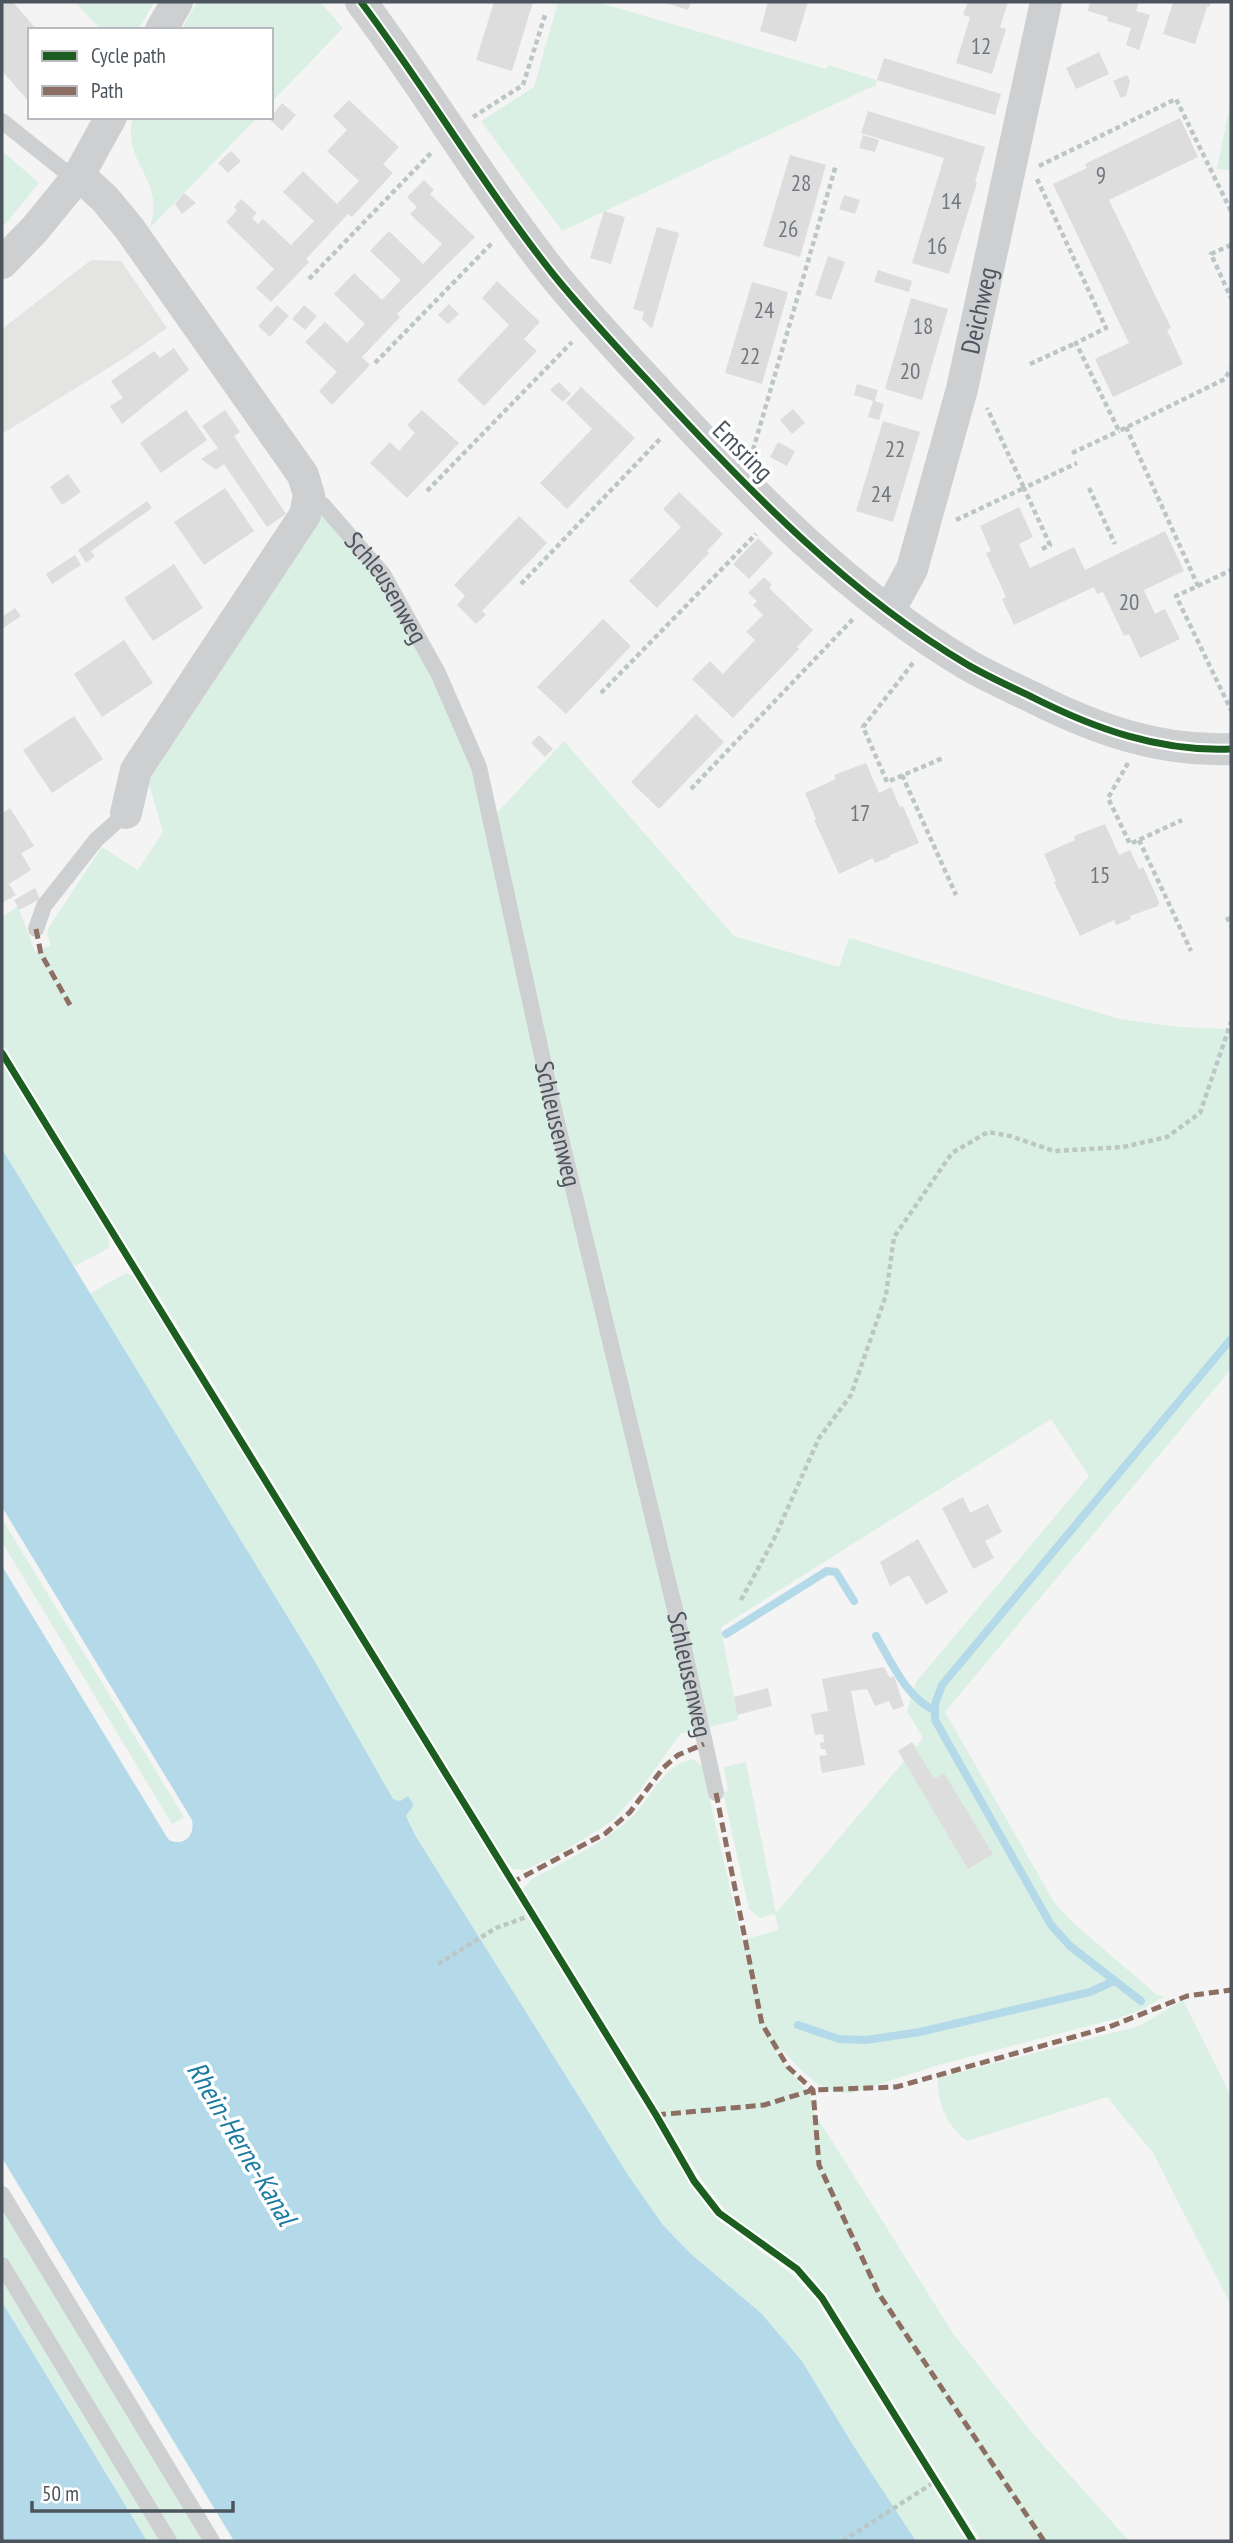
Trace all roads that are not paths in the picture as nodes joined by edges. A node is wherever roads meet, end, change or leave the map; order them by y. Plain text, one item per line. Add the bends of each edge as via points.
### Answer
1 (177, 2) edge
2 (361, 2) edge
3 (1046, 2) edge
4 (162, 28) edge
5 (110, 119) edge
6 (2, 121) edge
7 (79, 175) junction
8 (2, 263) edge
9 (309, 495) junction
10 (881, 605) junction
11 (1231, 749) edge
12 (126, 813) joint
13 (36, 929) dead end
14 (716, 1793) dead end
15 (2, 2194) edge
16 (2, 2265) edge
17 (169, 2541) edge
18 (212, 2541) edge

1 - 4 street
2 - 10 street, Emsring via 553,275 734,472 818,553
3 - 10 street, Deichweg via 962,389 912,569
5 - 7 street
6 - 7 lane via 62,169
7 - 8 street
7 - 9 street, Schleusenweg via 129,228 303,475
9 - 12 street via 305,515 136,770
9 - 14 lane, Schleusenweg via 324,505 383,574 438,673 479,767 551,1097
10 - 11 street, Emsring via 969,665 1099,727 1181,748
12 - 13 lane via 96,840 44,906
15 - 18 lane
16 - 17 lane

